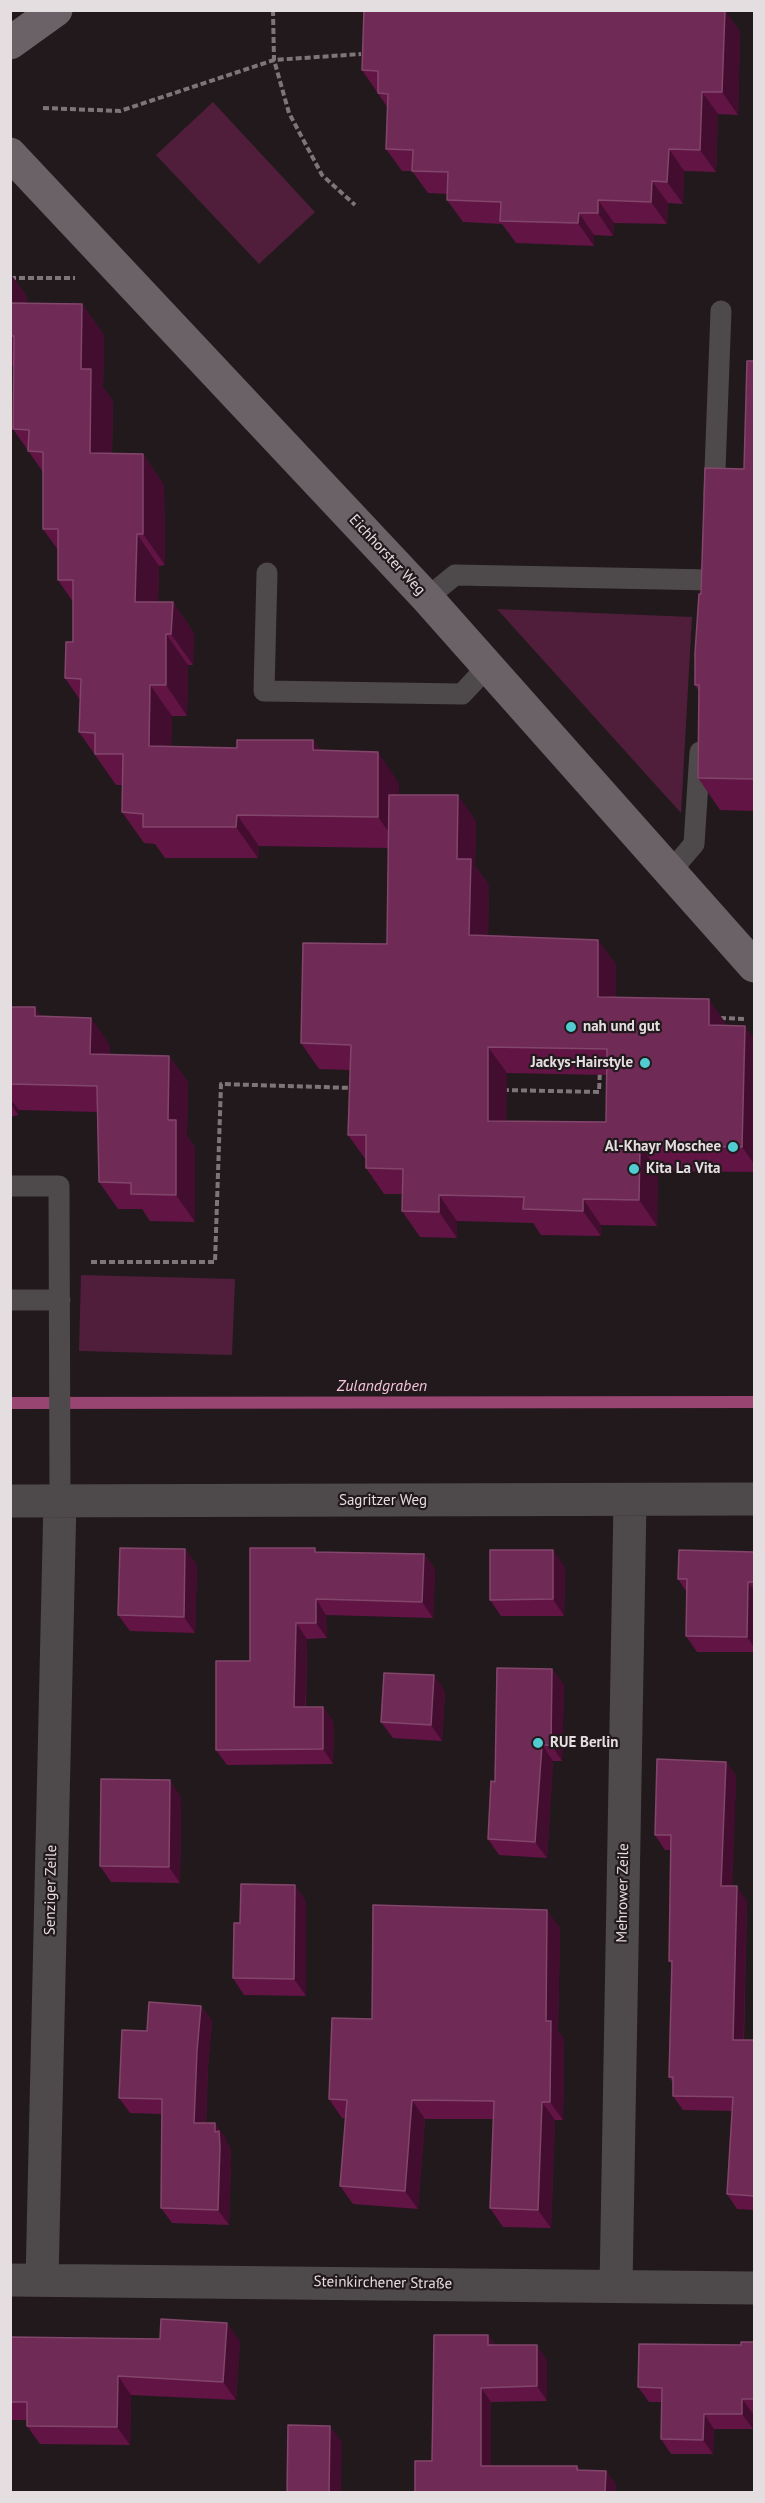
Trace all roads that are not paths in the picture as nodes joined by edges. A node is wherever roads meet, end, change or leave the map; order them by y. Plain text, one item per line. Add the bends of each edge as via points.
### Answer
1 (56, 10) edge
2 (10, 43) edge
3 (10, 154) edge
4 (721, 311) dead end
5 (714, 521) edge
6 (712, 556) edge
7 (267, 573) dead end
8 (712, 580) junction
9 (427, 598) junction
10 (710, 603) edge
11 (488, 666) junction
12 (702, 729) edge
13 (670, 871) junction
14 (754, 966) edge
15 (10, 1186) edge
16 (10, 1300) edge
17 (60, 1300) junction
18 (754, 1499) edge
19 (60, 1500) junction
20 (10, 1501) edge
21 (630, 1501) junction
22 (10, 2280) edge
23 (42, 2280) junction
24 (616, 2286) junction
25 (754, 2288) edge

1 - 2 main road
3 - 9 main road, Eichhorster Weg
4 - 5 lane
6 - 8 lane
7 - 11 lane via 264,691 462,694
8 - 9 lane via 455,575
8 - 10 lane
9 - 11 main road, Eichhorster Weg
11 - 13 main road, Eichhorster Weg
12 - 13 lane via 694,844
13 - 14 main road, Eichhorster Weg
15 - 17 lane via 59,1186
16 - 17 lane
17 - 19 lane
18 - 21 street, Sagritzer Weg
19 - 20 street, Sagritzer Weg
19 - 21 street, Sagritzer Weg
19 - 23 street, Senziger Zeile
21 - 24 street, Mehrower Zeile
22 - 23 street, Steinkirchener Straße
23 - 24 street, Steinkirchener Straße
24 - 25 street, Steinkirchener Straße

